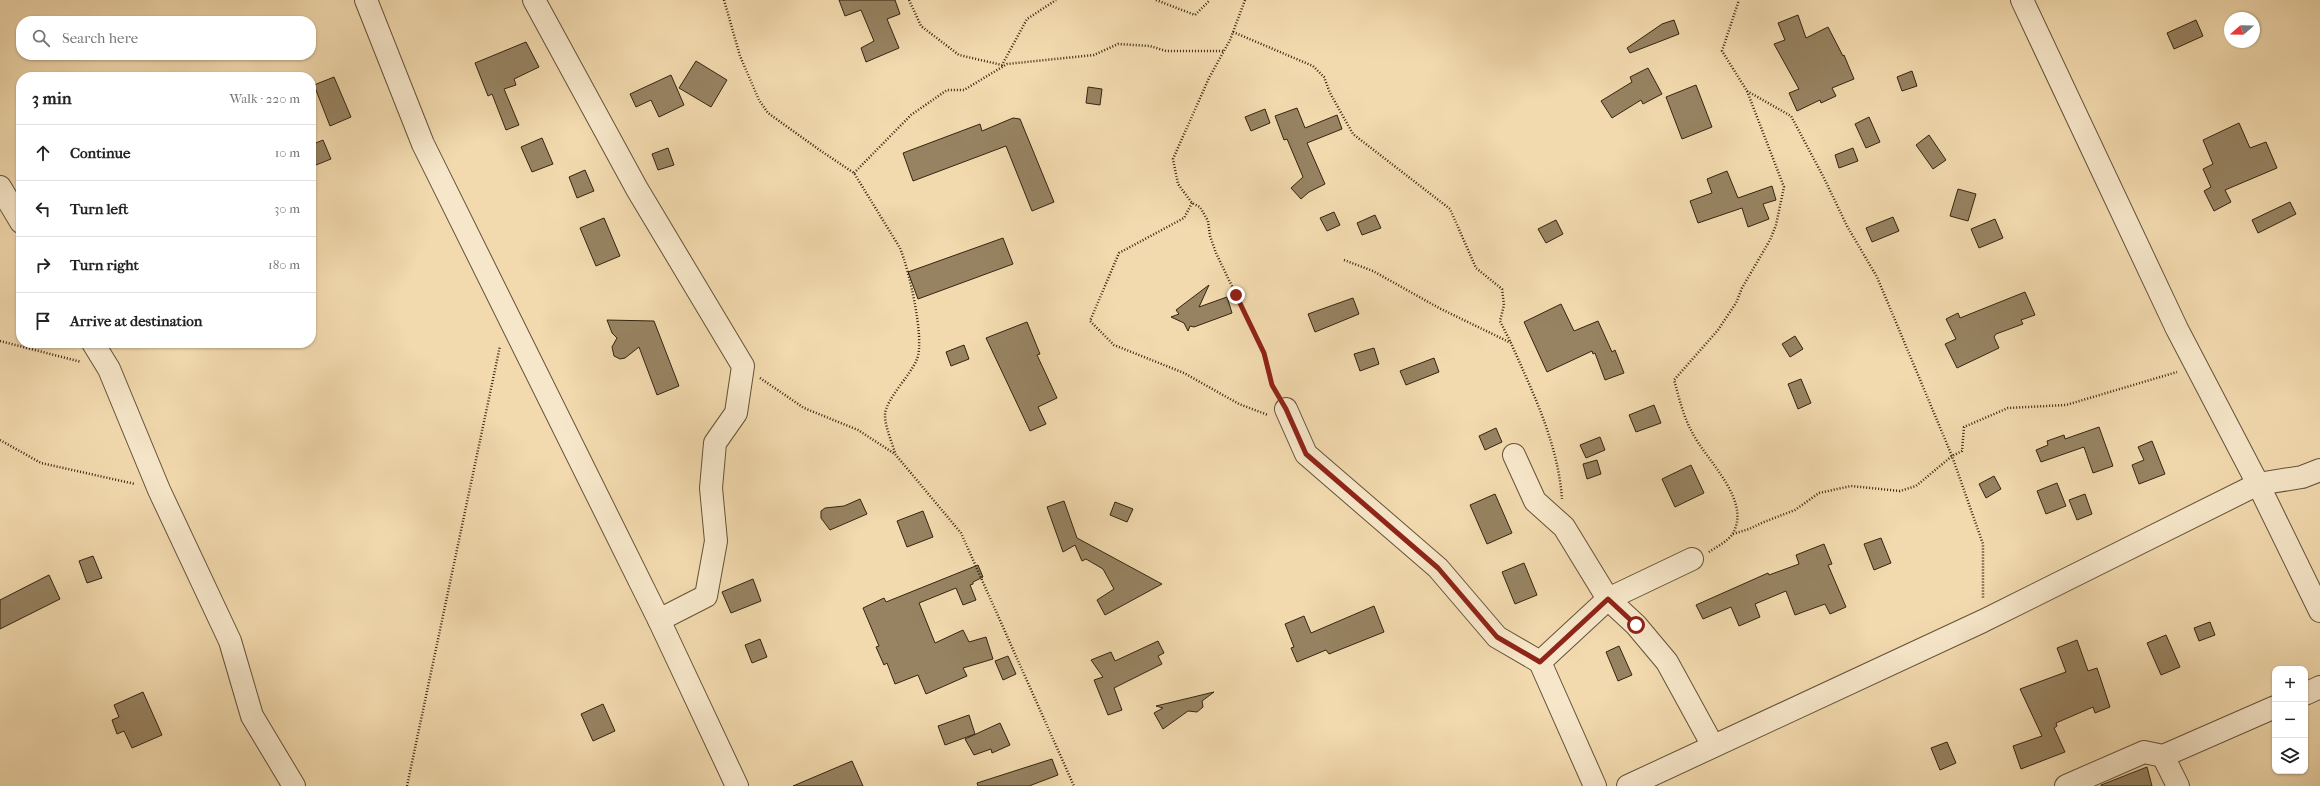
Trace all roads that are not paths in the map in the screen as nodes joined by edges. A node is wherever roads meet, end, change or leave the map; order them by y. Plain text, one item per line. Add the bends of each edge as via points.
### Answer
1 (366, 0) edge
2 (534, 0) edge
3 (2022, 0) edge
4 (0, 187) edge
5 (16, 214) edge
6 (96, 348) edge
7 (1288, 416) road end
8 (1514, 455) dead end
9 (2320, 470) edge
10 (2258, 484) junction
11 (1692, 559) road end
12 (1608, 599) junction
13 (2320, 611) edge
14 (659, 620) junction
15 (1540, 662) junction
16 (2320, 687) edge
17 (2308, 693) edge
18 (2272, 708) edge
19 (1713, 746) junction
20 (2163, 756) junction
21 (294, 786) edge
22 (737, 786) edge
23 (1595, 786) edge
24 (1628, 786) edge
25 (2066, 786) edge
26 (2178, 786) edge

1 - 14 street via 423,144
2 - 14 street via 637,189 743,366 736,413 715,443 711,488 716,542 706,596
3 - 10 street via 2170,314
4 - 5 street
6 - 21 street via 109,369 159,490 230,642 252,716
7 - 15 street via 1306,454 1438,568 1497,637
8 - 12 street via 1535,501 1564,527
9 - 10 street via 2302,478
10 - 13 street
10 - 19 street via 1983,621
11 - 12 street
12 - 15 street
12 - 19 street via 1636,625 1667,662
14 - 22 street
15 - 23 street
16 - 17 street
18 - 20 street
19 - 24 street
20 - 25 street via 2144,752
20 - 26 street

